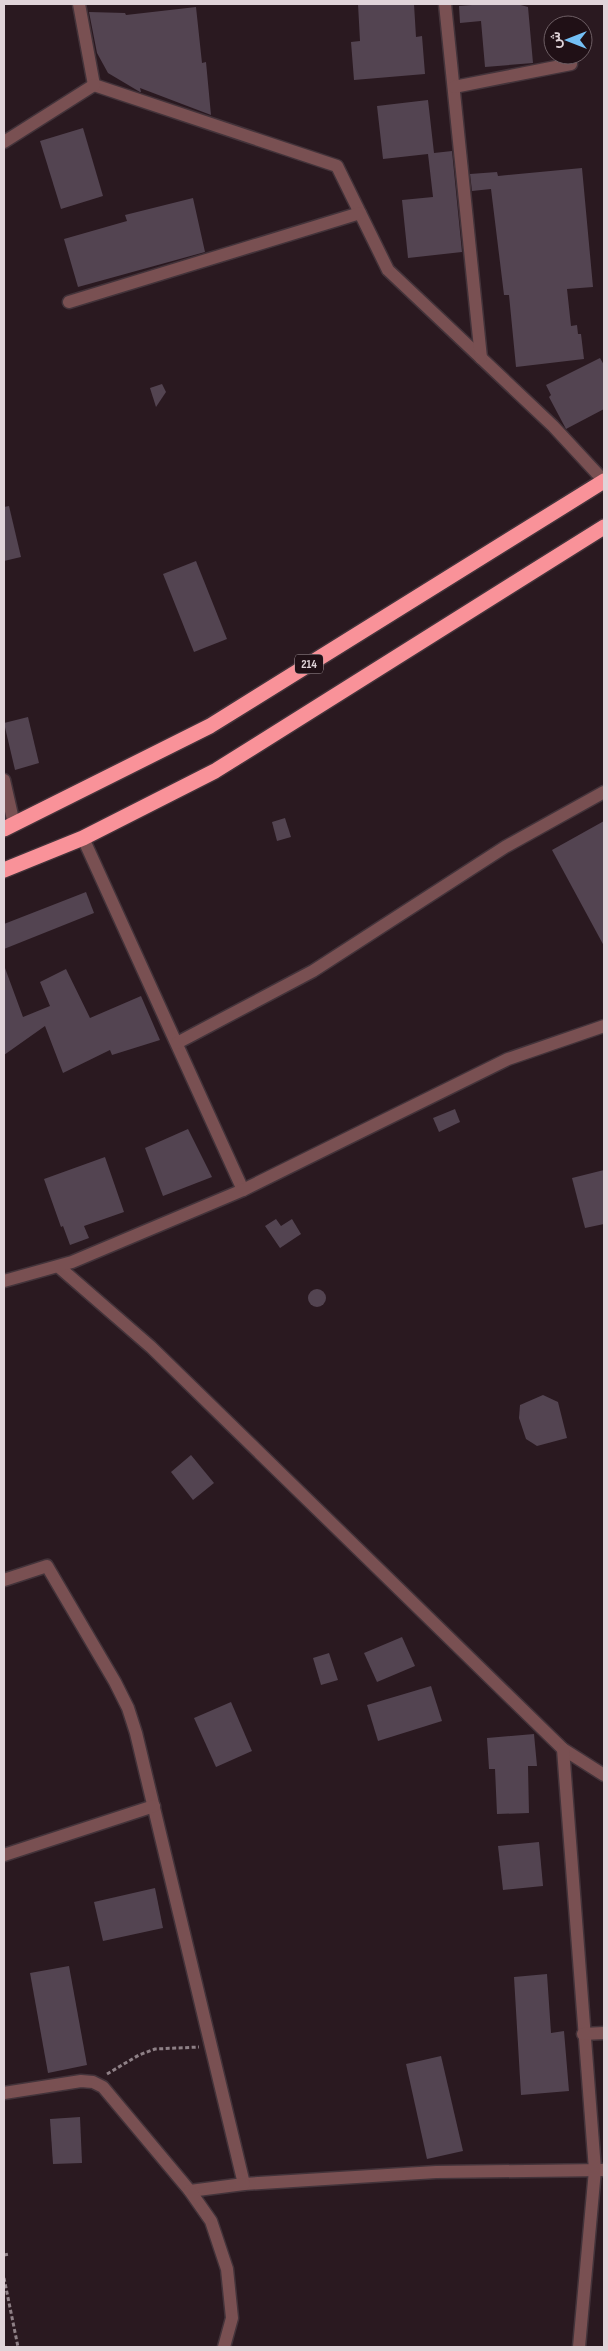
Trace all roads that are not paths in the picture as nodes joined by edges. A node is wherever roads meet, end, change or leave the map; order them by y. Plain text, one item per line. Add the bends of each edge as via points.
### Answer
1 (79, 4) edge
2 (444, 4) edge
3 (566, 65) edge
4 (94, 85) junction
5 (454, 87) junction
6 (4, 142) edge
7 (360, 213) junction
8 (68, 302) dead end
9 (481, 358) junction
10 (604, 481) edge
11 (604, 527) edge
12 (4, 780) edge
13 (604, 792) edge
14 (9, 827) edge
15 (83, 838) junction
16 (4, 870) edge
17 (604, 1026) edge
18 (177, 1043) junction
19 (243, 1190) junction
20 (59, 1267) junction
21 (4, 1280) edge
22 (4, 1580) edge
23 (563, 1749) junction
24 (604, 1775) edge
25 (154, 1806) junction
26 (4, 1855) edge
27 (604, 2033) edge
28 (583, 2034) junction
29 (4, 2094) edge
30 (600, 2170) edge
31 (244, 2184) junction
32 (190, 2191) junction
33 (224, 2347) edge
34 (579, 2347) edge

1 - 4 street
2 - 5 street
3 - 5 street
4 - 6 street
4 - 7 street via 337,166
5 - 9 street
7 - 8 street
7 - 9 street via 388,270
9 - 10 street via 553,426
10 - 14 highway, 214 via 210,726
11 - 15 highway via 214,771
12 - 14 street
13 - 18 street via 505,847 313,971
15 - 16 highway
15 - 18 street
17 - 19 street via 508,1059
18 - 19 street
19 - 20 street
20 - 21 street
20 - 23 street via 151,1347
22 - 25 street via 47,1566 128,1708
23 - 24 street
23 - 28 street
25 - 26 street
25 - 31 street
27 - 28 street
28 - 30 street
29 - 32 street via 81,2081 104,2087
30 - 31 street via 436,2172
30 - 34 street
31 - 32 street
32 - 33 street via 211,2221 227,2269 232,2318

